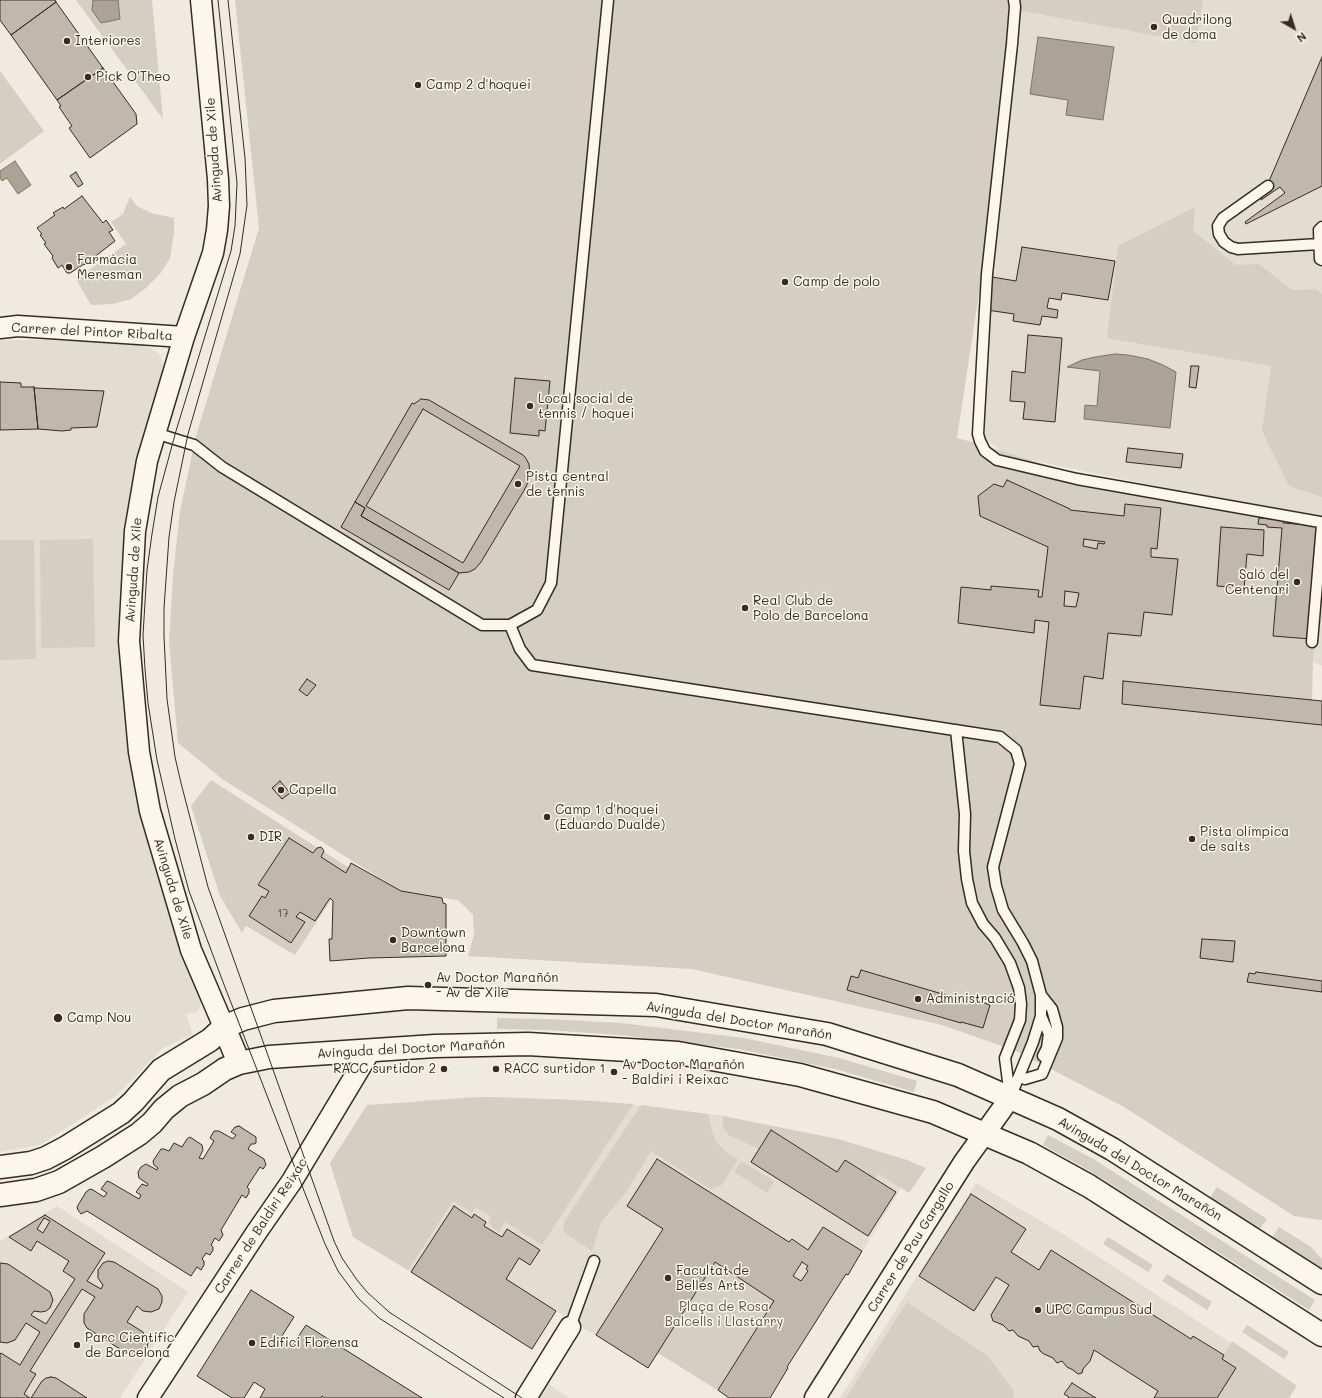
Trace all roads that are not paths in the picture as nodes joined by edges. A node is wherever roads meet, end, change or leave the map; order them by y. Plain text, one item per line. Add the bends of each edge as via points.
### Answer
1 (201, 0) edge
2 (608, 0) edge
3 (1014, 0) edge
4 (1268, 186) dead end
5 (1322, 227) edge
6 (1319, 244) junction
7 (1322, 260) edge
8 (0, 328) edge
9 (184, 337) junction
10 (155, 433) junction
11 (510, 625) junction
12 (1312, 642) dead end
13 (956, 730) junction
14 (1041, 995) junction
15 (1041, 1016) junction
16 (224, 1027) junction
17 (370, 1050) junction
18 (239, 1063) junction
19 (1025, 1079) junction
20 (1012, 1092) junction
21 (984, 1134) junction
22 (0, 1167) edge
23 (0, 1195) edge
24 (594, 1261) dead end
25 (1322, 1283) edge
26 (570, 1327) joint
27 (1322, 1335) edge
28 (148, 1398) edge
29 (526, 1398) edge
30 (815, 1398) edge

1 - 9 street, Avinguda de Xile via 219,206 213,253
2 - 11 lane via 551,583 537,610
3 - 12 lane via 1012,44 986,274 978,434 980,441 985,451 997,460 1076,479 1320,522 1322,525
4 - 6 lane via 1223,218 1218,226 1224,242 1238,249
5 - 6 lane via 1318,230
6 - 7 lane
8 - 9 street, Carrer del Pintor Ribalta via 18,326
9 - 10 street, Avinguda de Xile
10 - 11 lane via 194,445 222,467 482,625
10 - 16 street, Avinguda de Xile via 147,461 134,546 130,641 139,752 150,811 191,950
11 - 13 lane via 520,649 532,665
13 - 14 lane via 1000,737 1016,750 1020,764 993,867 1003,910 1032,961
13 - 20 lane via 965,814 964,851 972,903 1010,963 1021,1004 1020,1020 1005,1058
14 - 15 lane
14 - 19 lane via 1052,1009 1057,1038 1042,1074
15 - 19 lane via 1049,1034 1047,1048 1036,1072
15 - 20 lane
16 - 18 street, Avinguda de Xile
16 - 20 street, Avinguda del Doctor Marañón via 274,1011 408,998 656,1004 827,1034
16 - 22 street, Avinguda del Doctor Marañón via 210,1040 161,1070 121,1112 71,1144 31,1163
17 - 18 street, Avinguda del Doctor Marañón via 269,1057
17 - 21 street, Avinguda del Doctor Marañón via 528,1044 678,1053 800,1075 933,1112
17 - 28 street, Carrer de Baldiri Reixac via 292,1181
18 - 23 street, Avinguda del Doctor Marañón via 180,1096 139,1134 59,1182 36,1190
19 - 20 lane
20 - 21 street, Carrer de Pau Gargallo
20 - 25 street, Avinguda del Doctor Marañón via 1112,1149
21 - 27 street, Avinguda del Doctor Marañón via 1029,1153 1089,1186
21 - 30 street, Carrer de Pau Gargallo
24 - 26 lane
26 - 29 street

